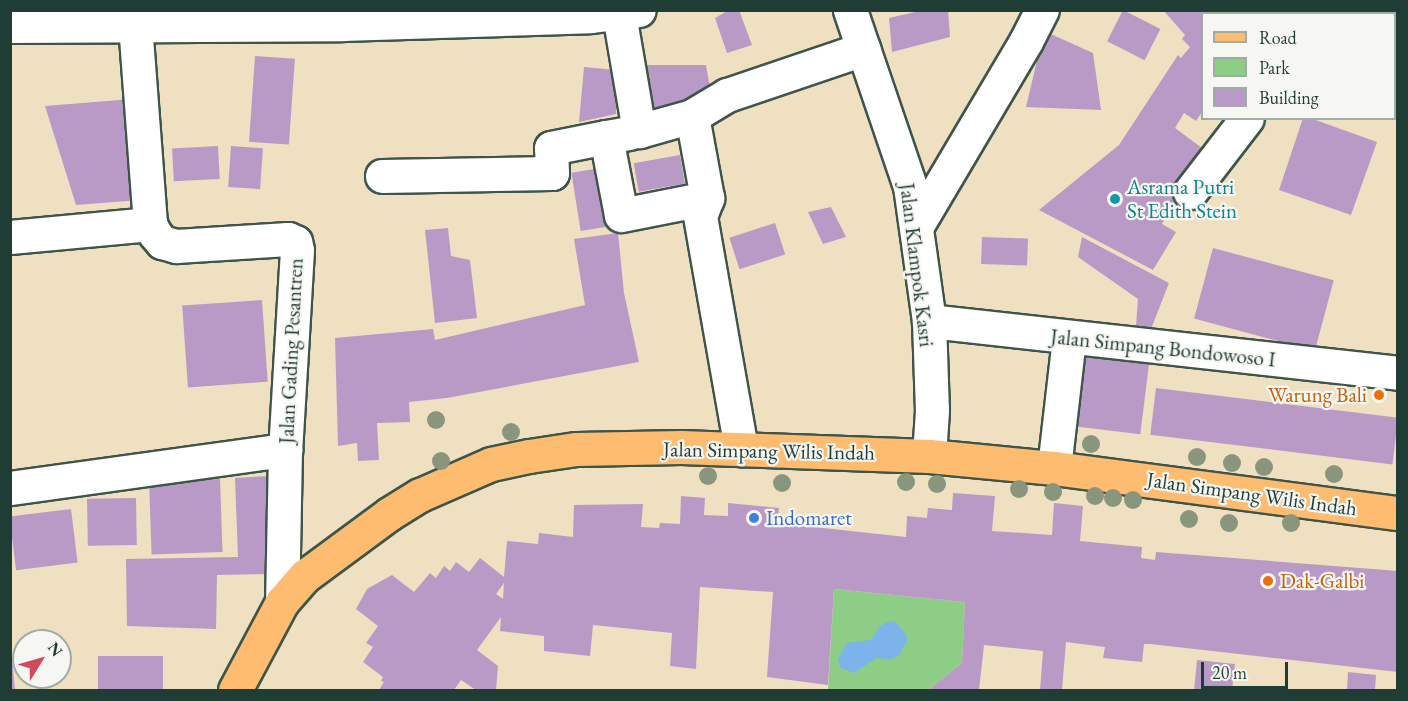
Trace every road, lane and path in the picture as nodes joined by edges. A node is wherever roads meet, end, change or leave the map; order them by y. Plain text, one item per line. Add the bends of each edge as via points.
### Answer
1 (850, 10) edge
2 (1042, 10) edge
3 (629, 12) edge
4 (343, 17) edge
5 (147, 20) edge
6 (10, 26) edge
7 (863, 49) junction
8 (692, 116) junction
9 (1245, 120) edge
10 (639, 131) junction
11 (606, 137) junction
12 (382, 176) dead end
13 (1190, 192) dead end
14 (707, 198) junction
15 (150, 224) junction
16 (916, 227) junction
17 (10, 237) edge
18 (929, 321) junction
19 (1069, 338) junction
20 (1398, 373) edge
21 (741, 449) junction
22 (285, 450) junction
23 (929, 456) junction
24 (1054, 468) junction
25 (10, 488) edge
26 (1398, 513) edge
27 (282, 602) junction
28 (235, 690) edge

1 - 7 street, Jalan Klampok Kasri
2 - 16 street
3 - 4 street
3 - 10 street
4 - 5 street
5 - 6 street
5 - 15 street
7 - 8 street via 727,95
7 - 16 street, Jalan Klampok Kasri via 910,186
8 - 10 street
8 - 14 street
9 - 13 street
10 - 11 street
11 - 12 street via 551,148 552,173
11 - 14 street via 621,215
14 - 21 street via 700,216
15 - 17 street
15 - 22 street, Jalan Gading Pesantren via 162,242 176,246 288,239 295,242 298,257
16 - 18 street, Jalan Klampok Kasri
18 - 19 street, Jalan Simpang Bondowoso I
18 - 23 street, Jalan Klampok Kasri
19 - 20 street, Jalan Simpang Bondowoso I
19 - 24 street
21 - 23 main road, Jalan Simpang Wilis Indah
21 - 27 main road, Jalan Simpang Wilis Indah via 576,449 491,464 420,495 389,514 305,576
22 - 25 street
22 - 27 street, Jalan Gading Pesantren
23 - 24 main road, Jalan Simpang Wilis Indah
24 - 26 main road, Jalan Simpang Wilis Indah
27 - 28 main road, Jalan Simpang Wilis Indah

